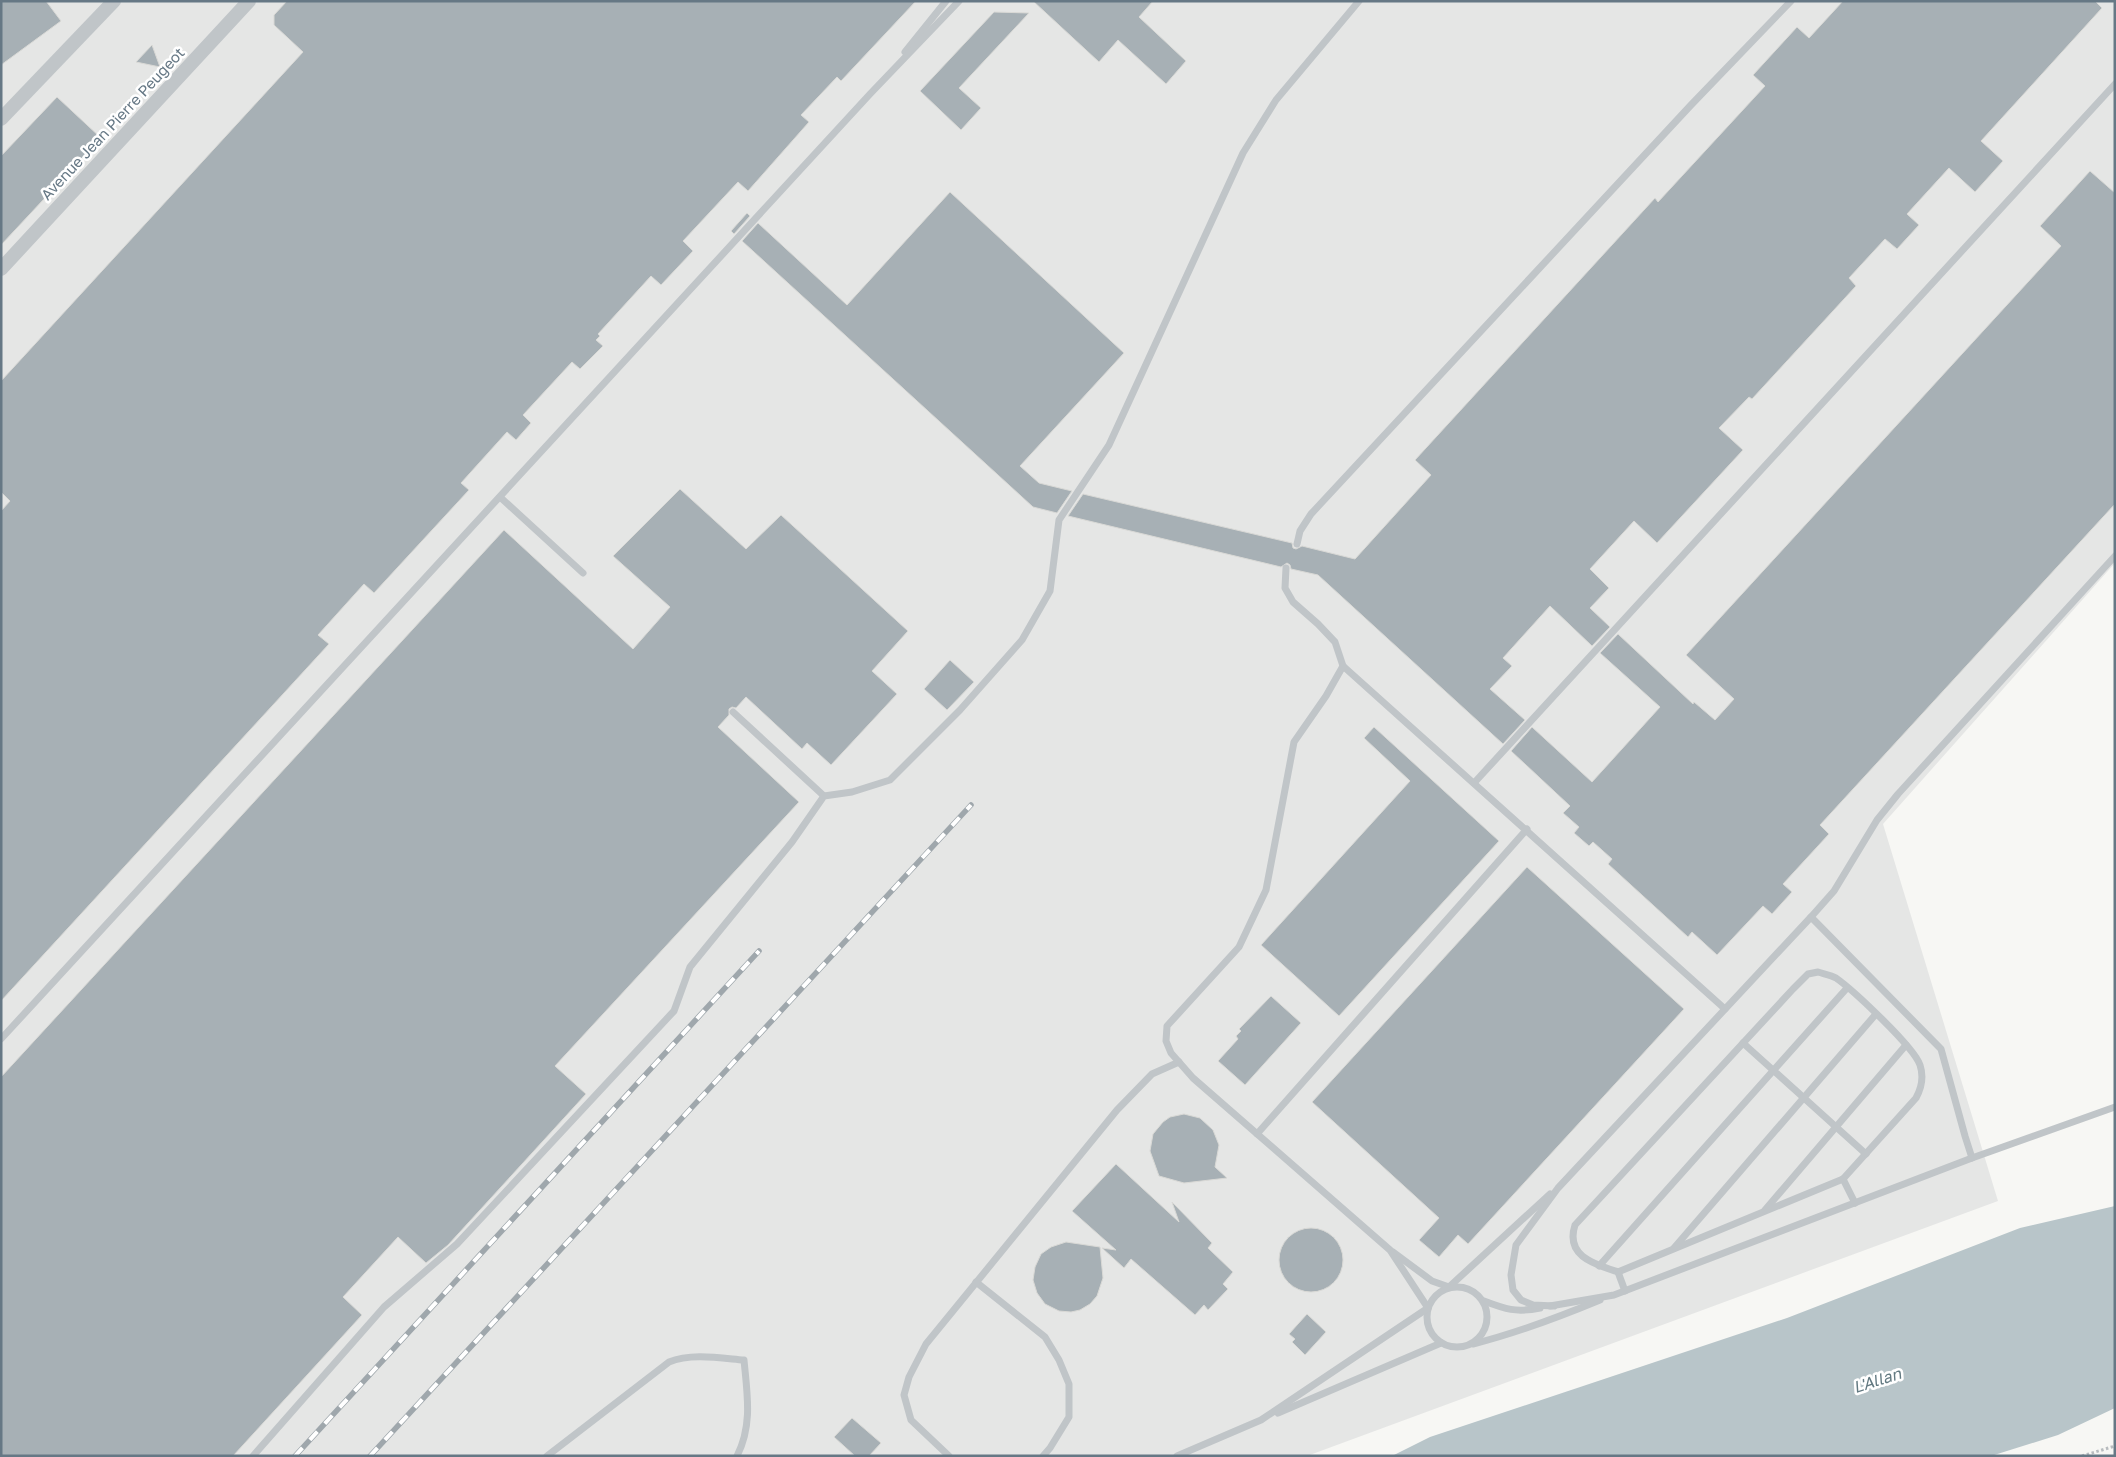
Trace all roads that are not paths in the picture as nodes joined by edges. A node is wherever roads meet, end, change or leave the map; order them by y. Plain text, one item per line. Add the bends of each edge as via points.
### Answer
1 (114, 1) edge
2 (249, 1) edge
3 (946, 1) edge
4 (959, 1) edge
5 (1359, 1) edge
6 (1791, 1) edge
7 (2115, 84) edge
8 (870, 94) junction
9 (1, 119) edge
10 (1, 269) edge
11 (500, 497) junction
12 (1297, 544) dead end
13 (2115, 556) edge
14 (1286, 568) dead end
15 (583, 574) dead end
16 (1343, 666) junction
17 (733, 712) dead end
18 (1474, 782) junction
19 (824, 796) junction
20 (1527, 829) junction
21 (1811, 916) junction
22 (1847, 988) junction
23 (1725, 1008) junction
24 (1876, 1014) junction
25 (1, 1039) edge
26 (1743, 1043) junction
27 (1906, 1045) junction
28 (1179, 1062) junction
29 (1774, 1070) junction
30 (1803, 1097) junction
31 (2115, 1107) edge
32 (1835, 1126) junction
33 (1257, 1134) junction
34 (1866, 1154) junction
35 (1972, 1158) junction
36 (1844, 1179) junction
37 (1558, 1188) junction
38 (1855, 1203) junction
39 (1764, 1212) junction
40 (1390, 1250) junction
41 (1672, 1250) junction
42 (1599, 1266) junction
43 (1618, 1272) junction
44 (976, 1282) junction
45 (1449, 1288) junction
46 (1625, 1291) junction
47 (1614, 1295) junction
48 (1484, 1301) junction
49 (1554, 1306) junction
50 (1428, 1308) junction
51 (1441, 1343) junction
52 (1470, 1344) junction
53 (1262, 1420) junction
54 (253, 1456) edge
55 (548, 1456) edge
56 (737, 1456) edge
57 (949, 1456) edge
58 (1043, 1456) edge
59 (1177, 1456) edge

1 - 9 street
2 - 10 street, Avenue Jean Pierre Peugeot
3 - 8 lane
4 - 8 lane
5 - 19 lane via 1276,100 1243,154 1109,445 1060,520 1050,591 1022,640 960,710 890,780 852,792
6 - 12 lane via 1312,514 1300,531
7 - 18 lane
8 - 11 lane
11 - 15 lane
11 - 25 lane
13 - 21 lane via 1898,794 1877,820 1834,891
14 - 16 lane via 1285,588 1293,602 1335,642
16 - 18 lane
16 - 28 lane via 1294,742 1266,890 1239,946 1167,1026 1166,1041
17 - 19 lane
18 - 20 lane
19 - 54 lane via 792,842 690,967 674,1011 457,1244 384,1307
20 - 23 lane
20 - 33 lane
21 - 23 lane
21 - 35 lane via 1941,1049
22 - 24 lane
22 - 26 lane via 1835,977 1818,972 1808,974
22 - 29 lane
23 - 37 lane
24 - 27 lane
24 - 30 lane
26 - 29 lane
26 - 42 lane via 1575,1225 1574,1245 1587,1261
27 - 32 lane
27 - 34 lane via 1920,1064 1921,1089
28 - 33 lane
28 - 44 lane via 1152,1074 1117,1110
29 - 30 lane
29 - 42 lane
30 - 32 lane
30 - 41 lane
31 - 35 lane
32 - 34 lane
32 - 39 lane
33 - 40 lane
34 - 36 lane
35 - 38 lane
36 - 38 lane
36 - 39 lane
37 - 45 lane
37 - 49 lane via 1516,1245 1511,1275 1513,1290 1521,1300 1533,1305
38 - 46 lane
39 - 41 lane
40 - 45 lane via 1432,1281
40 - 50 lane
41 - 43 lane
42 - 43 lane
43 - 46 lane
44 - 57 lane via 926,1344 909,1377 904,1395 911,1420
44 - 58 lane via 1045,1337 1060,1360 1069,1384 1069,1417
45 - 48 lane via 1469,1289
45 - 50 lane via 1440,1292
46 - 47 lane
47 - 49 lane
47 - 52 lane via 1557,1318
48 - 49 lane via 1508,1310
48 - 52 lane via 1488,1321 1479,1338
50 - 51 lane via 1429,1328
50 - 53 lane
51 - 52 lane via 1451,1347
51 - 53 lane
53 - 59 lane
55 - 56 lane via 668,1362 706,1357 744,1360 749,1417 744,1442

